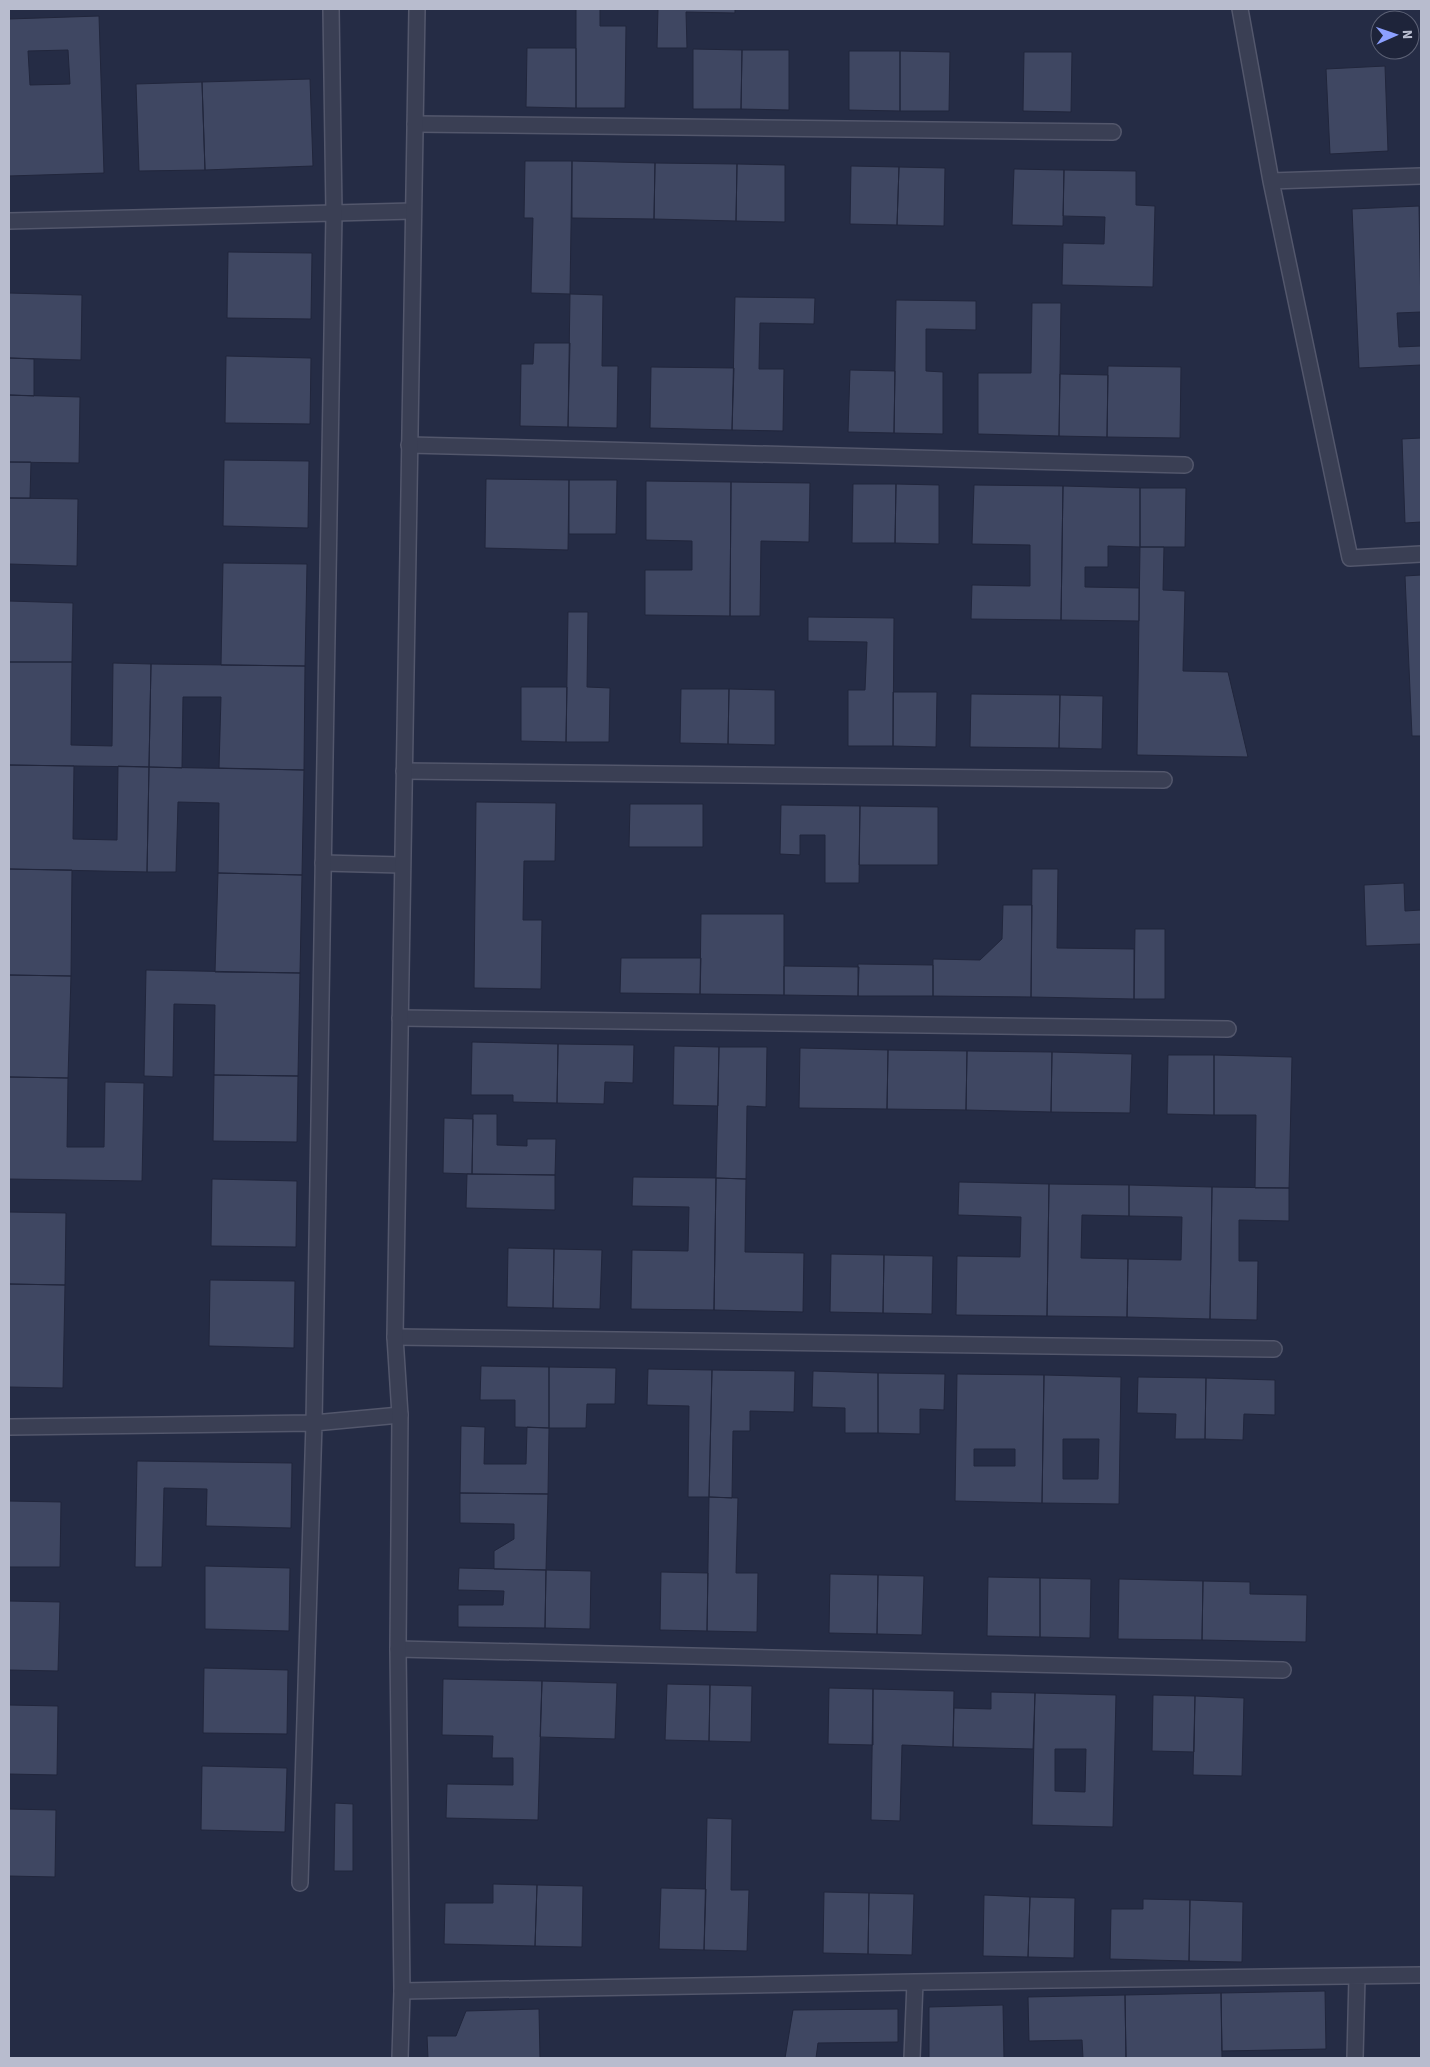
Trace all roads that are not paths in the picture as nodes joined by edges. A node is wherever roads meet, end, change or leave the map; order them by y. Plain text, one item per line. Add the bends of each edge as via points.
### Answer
1 (331, 9) edge
2 (417, 9) edge
3 (1240, 9) edge
4 (415, 124) junction
5 (1113, 132) dead end
6 (1421, 176) edge
7 (1271, 181) junction
8 (413, 211) junction
9 (334, 213) junction
10 (9, 221) edge
11 (409, 445) junction
12 (1185, 465) dead end
13 (1421, 554) edge
14 (404, 771) junction
15 (1164, 780) dead end
16 (324, 863) junction
17 (402, 865) junction
18 (400, 1018) junction
19 (1228, 1029) dead end
20 (395, 1337) junction
21 (1274, 1349) dead end
22 (400, 1415) junction
23 (314, 1423) junction
24 (9, 1427) edge
25 (398, 1648) junction
26 (1283, 1670) dead end
27 (300, 1883) dead end
28 (1421, 1975) edge
29 (1357, 1976) junction
30 (914, 1982) junction
31 (402, 1991) junction
32 (400, 2058) edge
33 (912, 2058) edge
34 (1356, 2058) edge

1 - 9 street
2 - 4 street
3 - 7 street
4 - 5 street
4 - 8 street
6 - 7 street
7 - 13 street via 1350,558
8 - 9 street
8 - 11 street
9 - 10 street
9 - 16 street
11 - 12 street
11 - 14 street
14 - 15 street
14 - 17 street
16 - 17 street
16 - 23 street
17 - 18 street
18 - 19 street
18 - 20 street
20 - 21 street
20 - 22 street
22 - 23 street
22 - 25 street
23 - 24 street
23 - 27 street
25 - 26 street
25 - 31 street
28 - 29 street
29 - 30 street
29 - 34 street
30 - 31 street
30 - 33 street
31 - 32 street

